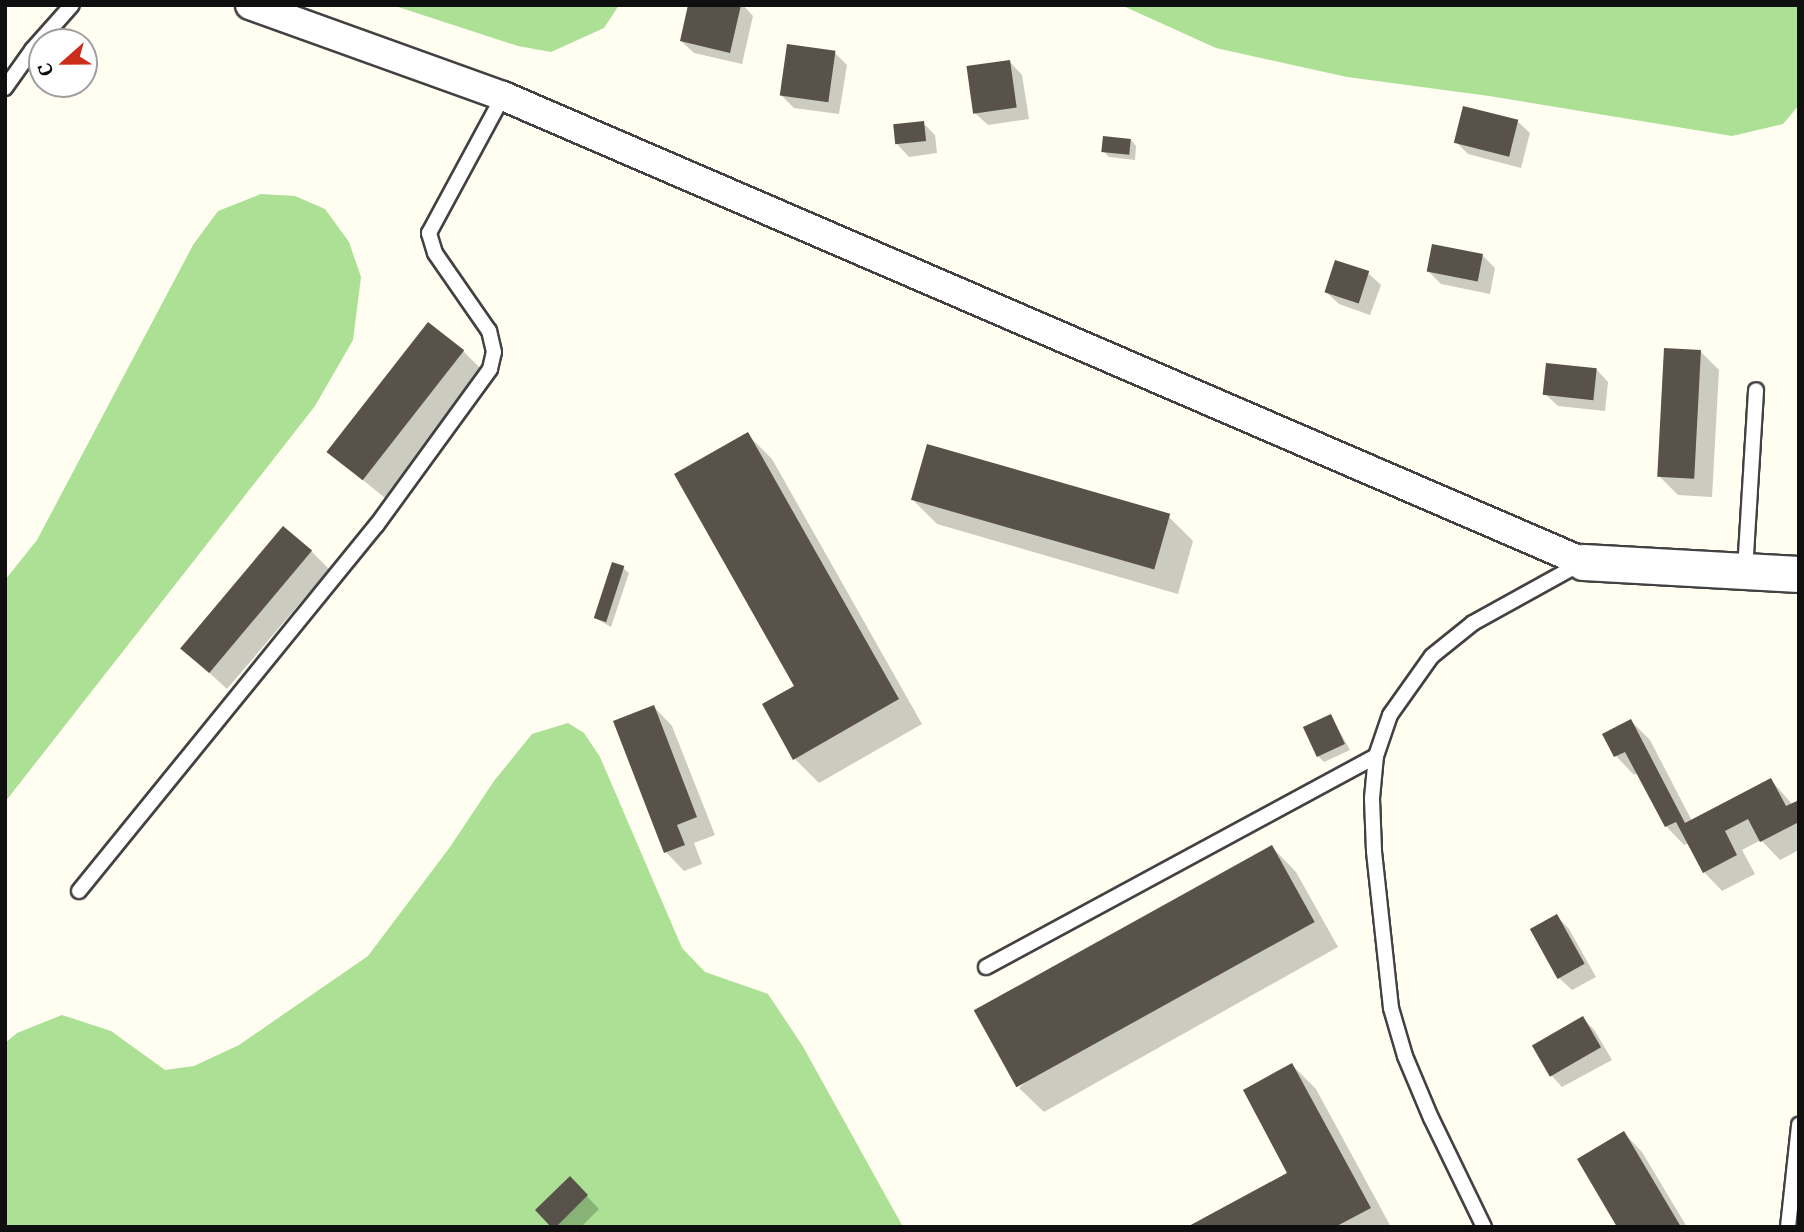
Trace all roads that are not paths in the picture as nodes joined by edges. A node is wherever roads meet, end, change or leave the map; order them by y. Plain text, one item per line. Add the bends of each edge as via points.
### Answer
1 (72, 5) edge
2 (250, 5) edge
3 (5, 88) edge
4 (503, 96) junction
5 (1756, 390) dead end
6 (1583, 562) junction
7 (1745, 572) junction
8 (1799, 574) edge
9 (1376, 756) junction
10 (79, 891) dead end
11 (986, 967) dead end
12 (1799, 1125) edge
13 (1484, 1227) edge
14 (1788, 1227) edge

1 - 3 lane
2 - 4 street
4 - 6 street
4 - 10 lane via 429,233 435,253 489,331 494,352 489,369 376,526
5 - 7 lane
6 - 7 street
6 - 9 lane via 1473,623 1432,656 1390,715
7 - 8 street
9 - 11 lane
9 - 13 lane via 1374,851 1391,1008 1431,1118
12 - 14 lane

